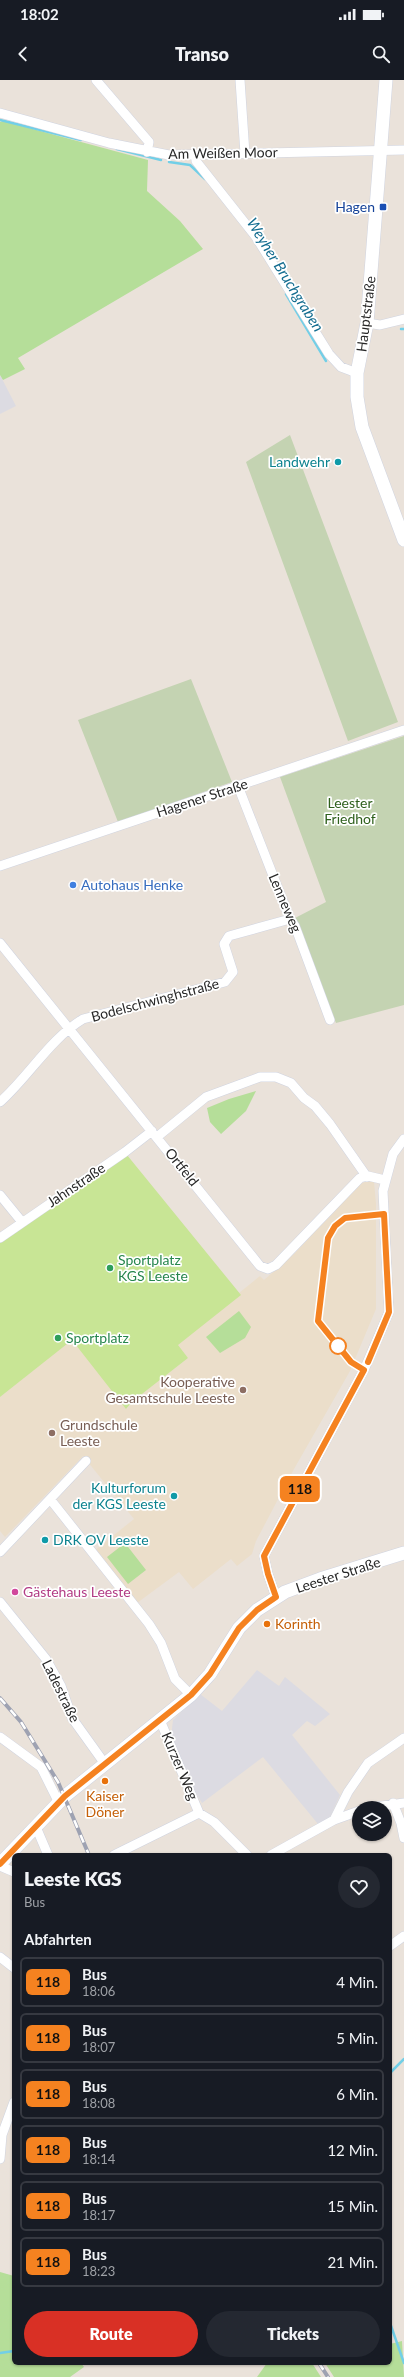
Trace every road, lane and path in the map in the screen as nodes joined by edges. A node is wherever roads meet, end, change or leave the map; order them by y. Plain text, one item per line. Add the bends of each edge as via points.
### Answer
1 (96, 80) edge
2 (240, 80) edge
3 (386, 80) edge
4 (0, 113) edge
5 (404, 150) edge
6 (148, 152) junction
7 (380, 152) junction
8 (245, 154) junction
9 (196, 156) junction
10 (404, 319) edge
11 (367, 323) junction
12 (357, 373) junction
13 (404, 540) edge
14 (404, 730) edge
15 (238, 786) junction
16 (0, 866) edge
17 (290, 919) junction
18 (0, 943) edge
19 (330, 1020) dead end
20 (68, 1028) junction
21 (0, 1102) edge
22 (154, 1134) junction
23 (404, 1139) edge
24 (367, 1176) junction
25 (384, 1180) junction
26 (0, 1195) edge
27 (22, 1222) junction
28 (0, 1238) edge
29 (86, 1461) dead end
30 (50, 1499) junction
31 (0, 1552) edge
32 (404, 1554) edge
33 (276, 1597) junction
34 (0, 1602) edge
35 (191, 1695) junction
36 (160, 1720) junction
37 (0, 1737) edge
38 (404, 1738) edge
39 (105, 1764) junction
40 (59, 1803) junction
41 (392, 1803) joint
42 (404, 1804) edge
43 (199, 1813) junction
44 (352, 1814) edge
45 (334, 1820) junction
46 (401, 1822) junction
47 (36, 1827) junction
48 (404, 1838) edge
49 (47, 1853) edge
50 (118, 1853) edge
51 (245, 1853) edge
52 (275, 1853) edge
53 (0, 1865) edge
54 (12, 1871) edge
55 (404, 1936) edge
56 (392, 1945) edge
57 (0, 1957) edge
58 (12, 1966) edge
59 (12, 2106) edge
60 (0, 2159) edge

1 - 6 street via 149,142
2 - 8 street
3 - 7 street, Hauptstraße
4 - 6 street, Am Weißen Moor
5 - 7 street, Am Weißen Moor
6 - 9 street, Am Weißen Moor
7 - 8 street, Am Weißen Moor
7 - 11 street, Hauptstraße
8 - 9 street, Am Weißen Moor
9 - 12 street via 196,161 256,237 329,354 341,367
10 - 11 street via 380,325
11 - 12 street, Hauptstraße
12 - 13 street, Hauptstraße via 357,398 362,427
14 - 15 street, Hagener Straße
15 - 16 street, Hagener Straße
15 - 17 street, Lenneweg
17 - 19 street, Lenneweg via 295,926
17 - 20 street, Bodelschwinghstraße via 229,936 224,944 234,972 225,982 83,1019
18 - 20 street, Ortfeld
20 - 21 street
20 - 22 street, Ortfeld
22 - 24 street, Jahnstraße via 206,1097 260,1077 276,1077 291,1083 315,1106
22 - 24 street, Ortfeld via 260,1266 268,1268 276,1264 355,1182
22 - 27 street, Jahnstraße
23 - 25 street via 393,1154
24 - 25 street
25 - 33 street via 389,1312 364,1370 264,1556
26 - 27 street
27 - 28 street, Jahnstraße
29 - 30 street
30 - 31 street
30 - 35 street via 149,1624 161,1643 175,1679
32 - 33 street, Leester Straße via 320,1579
33 - 35 street, Leester Straße via 257,1610 239,1628 210,1674
34 - 39 street, Ladestraße via 46,1659 61,1686 66,1708
35 - 36 street, Leester Straße
36 - 39 street, Leester Straße
36 - 43 street, Kurzer Weg
37 - 40 street via 41,1768
38 - 45 street via 368,1763 348,1792
39 - 40 street, Leester Straße
40 - 47 street, Leester Straße
41 - 42 street
41 - 46 street
42 - 46 street
43 - 50 street, Kurzer Weg
43 - 51 street, Kurzer Weg via 214,1822
44 - 45 street
45 - 52 street
46 - 48 street
47 - 49 street
47 - 53 street, Leester Straße
53 - 54 street
55 - 56 street
57 - 58 street
59 - 60 street via 6,2119

